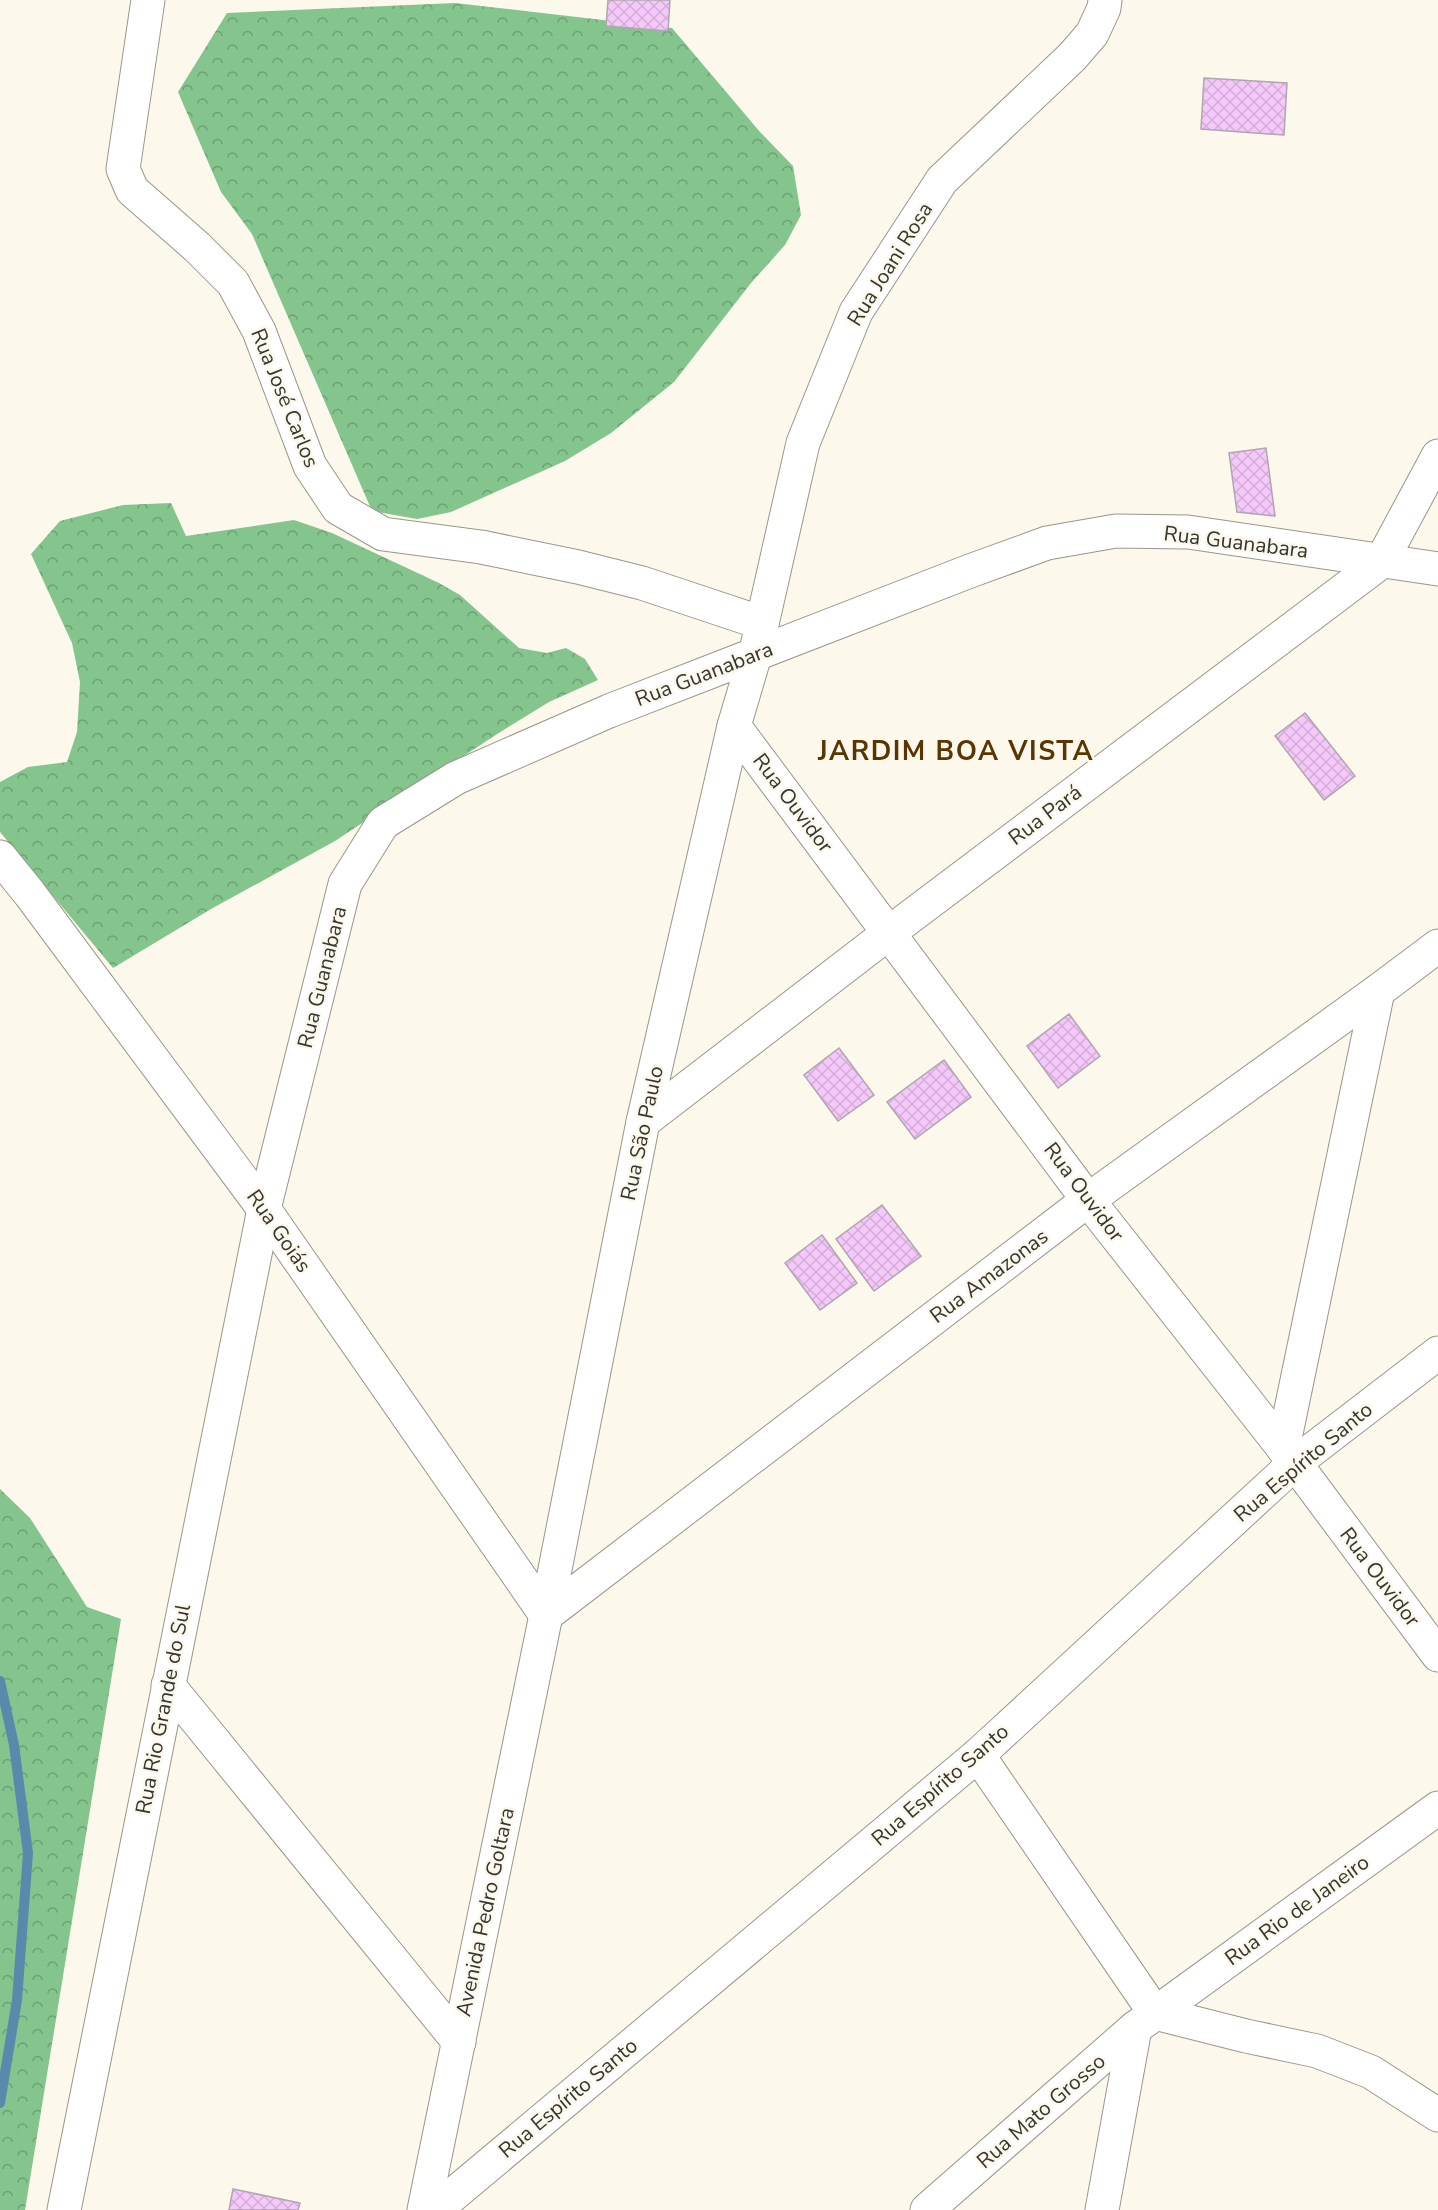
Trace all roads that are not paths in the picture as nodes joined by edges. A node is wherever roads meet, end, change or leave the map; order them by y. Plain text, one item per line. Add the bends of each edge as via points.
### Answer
1 (148, 0) edge
2 (1104, 0) edge
3 (1438, 456) edge
4 (1381, 562) junction
5 (1438, 568) edge
6 (762, 623) junction
7 (755, 655) junction
8 (734, 726) junction
9 (0, 857) edge
10 (890, 932) junction
11 (1438, 946) edge
12 (1378, 991) junction
13 (643, 1122) junction
14 (1088, 1200) junction
15 (264, 1209) junction
16 (1438, 1353) edge
17 (1289, 1456) junction
18 (546, 1615) junction
19 (1438, 1655) edge
20 (168, 1685) junction
21 (978, 1755) junction
22 (1438, 1808) edge
23 (1145, 2020) junction
24 (459, 2042) junction
25 (1438, 2115) edge
26 (64, 2210) edge
27 (424, 2210) edge
28 (435, 2210) edge
29 (927, 2210) edge
30 (1102, 2210) edge

1 - 6 street, Rua José Carlos via 123,169 132,190 233,283 259,331 310,466 338,508 383,534 481,547 578,567 642,583
2 - 6 street, Rua Joani Rosa via 1092,34 1072,57 942,180 856,312 803,443
3 - 4 street, Rua Pará
4 - 5 street, Rua Guanabara
4 - 7 street, Rua Guanabara via 1188,532 1116,531 1047,543
4 - 10 street, Rua Pará
6 - 7 street, Rua Joani Rosa
7 - 8 street, Rua São Paulo
7 - 15 street, Rua Guanabara via 609,711 456,778 383,823 345,884
8 - 10 street, Rua Ouvidor
8 - 13 street, Rua São Paulo
9 - 15 street, Rua Goiás
10 - 13 street, Rua Pará
10 - 14 street, Rua Ouvidor
11 - 12 street, Rua Amazonas
12 - 14 street, Rua Amazonas
12 - 17 street
13 - 18 street, Rua São Paulo
14 - 17 street, Rua Ouvidor
14 - 18 street, Rua Amazonas
15 - 18 street, Rua Goiás
15 - 20 street, Rua Rio Grande do Sul
16 - 17 street, Rua Espírito Santo
17 - 19 street, Rua Ouvidor
17 - 21 street, Rua Espírito Santo
18 - 24 street, Avenida Pedro Goltara
20 - 24 street
20 - 26 street, Rua Rio Grande do Sul
21 - 23 street
21 - 28 street, Rua Espírito Santo
22 - 23 street, Rua Rio de Janeiro
23 - 25 street via 1317,2051 1371,2072
23 - 29 street, Rua Mato Grosso
23 - 30 street
24 - 27 street, Avenida Pedro Goltara

